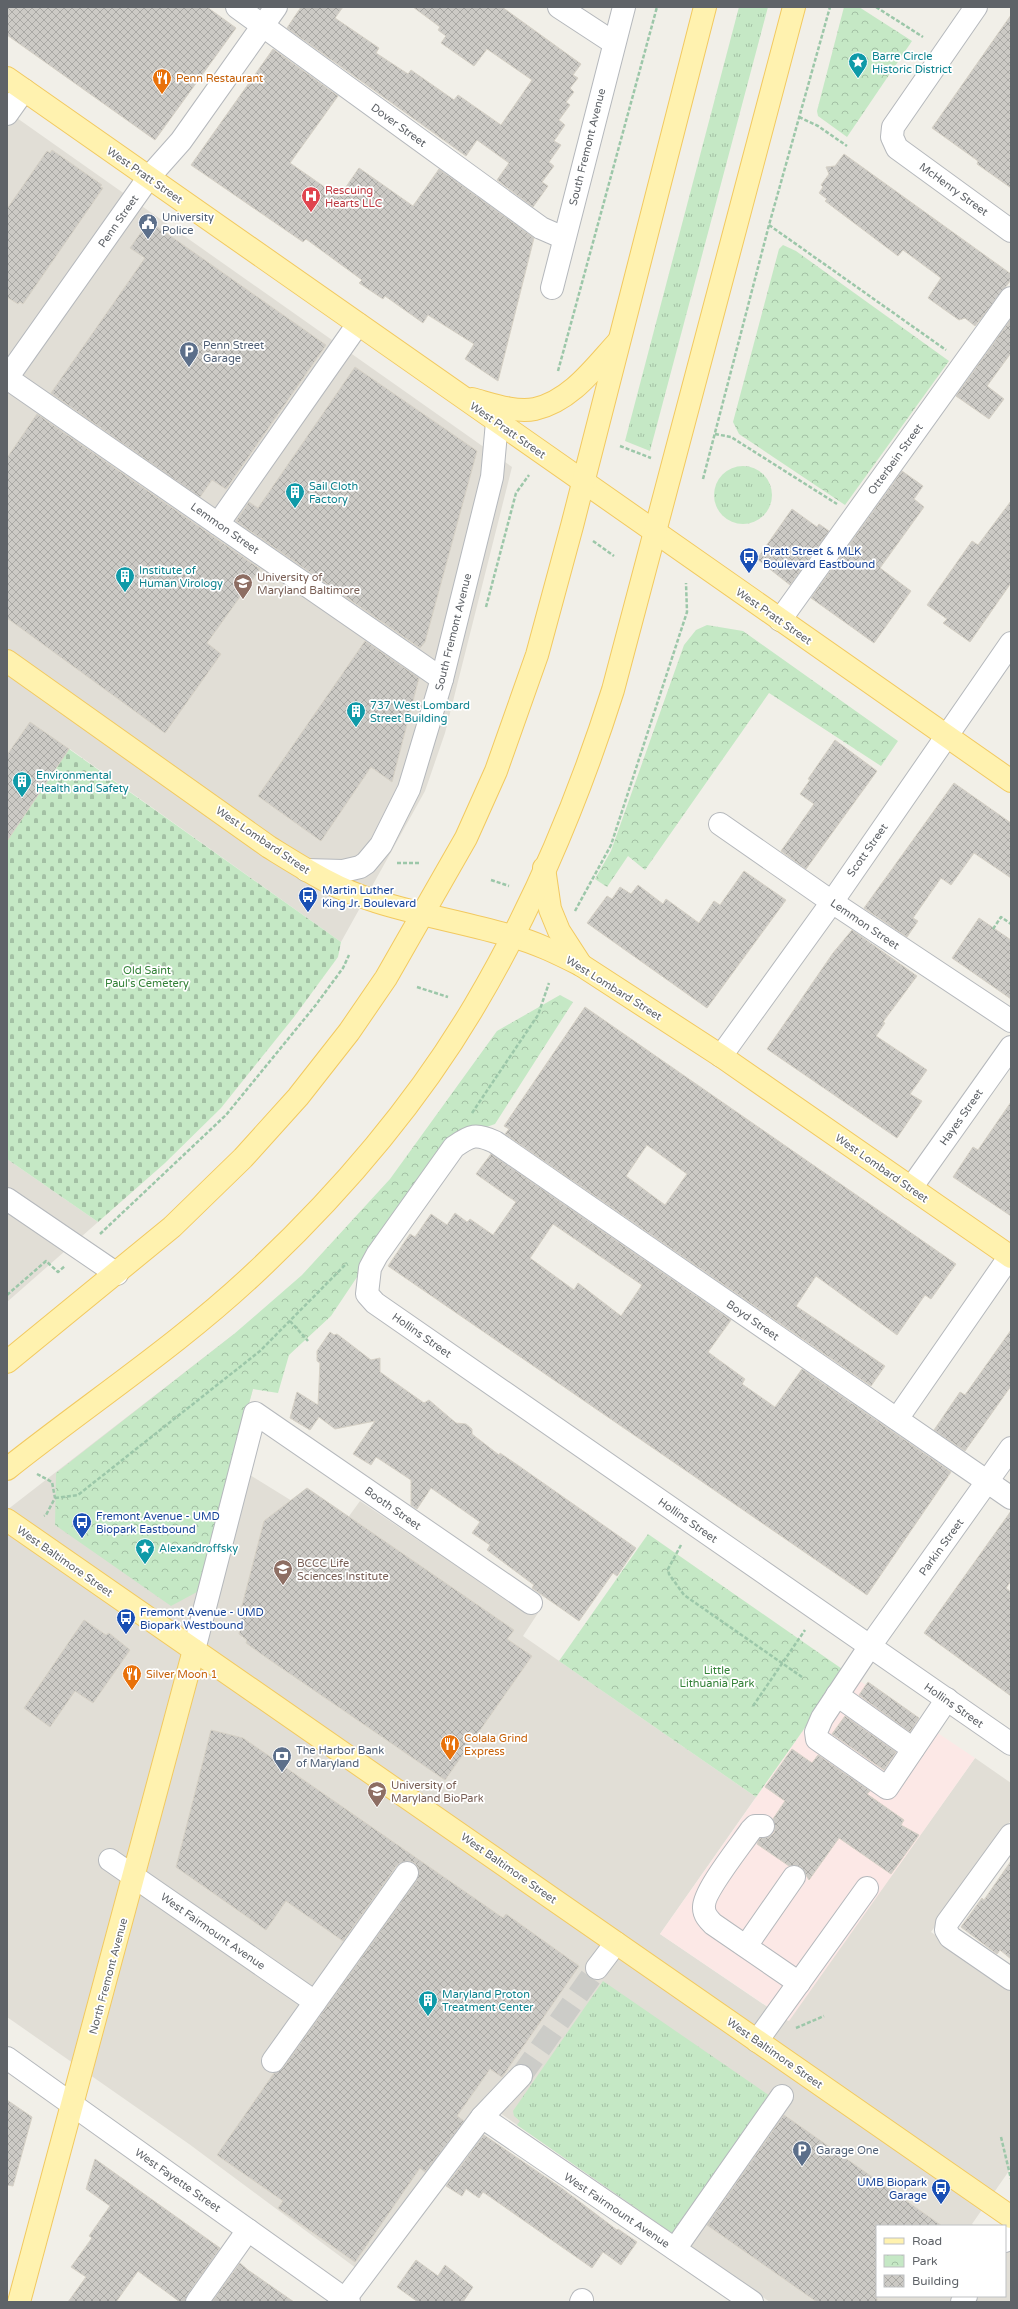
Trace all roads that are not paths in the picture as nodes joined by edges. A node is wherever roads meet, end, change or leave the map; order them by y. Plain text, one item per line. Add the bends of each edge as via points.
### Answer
1 (237, 7) edge
2 (276, 7) edge
3 (559, 7) edge
4 (624, 7) edge
5 (705, 7) edge
6 (794, 7) edge
7 (976, 7) edge
8 (262, 25) junction
9 (614, 43) junction
10 (15, 84) edge
11 (7, 114) edge
12 (149, 178) junction
13 (1011, 231) edge
14 (564, 238) junction
15 (552, 288) dead end
16 (1011, 298) edge
17 (358, 324) junction
18 (620, 339) junction
19 (10, 367) edge
20 (459, 395) junction
21 (497, 422) junction
22 (583, 482) junction
23 (218, 524) junction
24 (654, 532) junction
25 (780, 620) junction
26 (1011, 642) edge
27 (7, 661) edge
28 (442, 680) junction
29 (946, 736) junction
30 (1011, 780) edge
31 (720, 824) dead end
32 (544, 868) junction
33 (306, 870) junction
34 (832, 902) junction
35 (423, 915) junction
36 (512, 936) junction
37 (581, 965) junction
38 (1011, 1021) edge
39 (1011, 1046) edge
40 (721, 1056) junction
41 (911, 1188) junction
42 (7, 1199) edge
43 (1010, 1256) edge
44 (117, 1274) junction
45 (367, 1294) joint
46 (7, 1362) edge
47 (897, 1419) junction
48 (1011, 1448) edge
49 (7, 1469) edge
50 (988, 1482) junction
51 (1011, 1498) edge
52 (7, 1520) edge
53 (531, 1602) dead end
54 (870, 1646) junction
55 (194, 1650) junction
56 (837, 1695) junction
57 (947, 1699) junction
58 (1011, 1744) edge
59 (913, 1749) junction
60 (763, 1826) dead end
61 (1011, 1835) edge
62 (110, 1860) dead end
63 (407, 1873) dead end
64 (135, 1876) junction
65 (794, 1877) dead end
66 (867, 1888) dead end
67 (616, 1943) junction
68 (746, 1946) junction
69 (596, 1968) tunnel mouth
70 (1011, 1979) edge
71 (798, 1983) junction
72 (315, 2002) junction
73 (757, 2040) junction
74 (7, 2058) edge
75 (273, 2061) dead end
76 (521, 2076) tunnel mouth
77 (782, 2096) dead end
78 (73, 2105) junction
79 (482, 2117) junction
80 (1011, 2217) edge
81 (248, 2230) junction
82 (675, 2249) junction
83 (347, 2301) edge
84 (19, 2302) edge
85 (197, 2302) edge
86 (752, 2302) edge

1 - 8 street, Dover Street
2 - 8 street, Penn Street
3 - 9 street
4 - 9 street, South Fremont Avenue
5 - 18 main road
6 - 24 main road
7 - 13 street, McHenry Street via 893,127 892,137 897,148
8 - 12 street, Penn Street via 181,141
8 - 14 street, Dover Street via 541,228
9 - 14 street, South Fremont Avenue
10 - 11 street
10 - 12 main road, West Pratt Street
12 - 17 main road, West Pratt Street
12 - 19 street, Penn Street
14 - 15 street, South Fremont Avenue
16 - 25 street, Otterbein Street
17 - 20 main road, West Pratt Street
17 - 23 street
18 - 20 main road via 576,387 556,401 535,409 509,408
18 - 22 main road
19 - 23 street, Lemmon Street
20 - 21 main road, West Pratt Street
21 - 22 main road, West Pratt Street
21 - 28 street, South Fremont Avenue via 492,477
22 - 24 main road, West Pratt Street
22 - 35 main road via 537,655 516,718 466,838
23 - 28 street, Lemmon Street
24 - 25 main road, West Pratt Street
24 - 32 main road via 613,690 594,750
25 - 29 main road, West Pratt Street
26 - 29 street, Scott Street
27 - 33 main road, West Lombard Street via 269,847
28 - 33 street, South Fremont Avenue via 409,788 377,852 360,867 348,870
29 - 30 main road, West Pratt Street
29 - 34 street, Scott Street
31 - 34 street, Lemmon Street
32 - 36 main road
32 - 37 main road via 550,909 559,931
33 - 35 main road, West Lombard Street via 371,900
34 - 38 street, Lemmon Street
34 - 40 street, Scott Street
35 - 36 main road, West Lombard Street
35 - 44 main road via 386,978 349,1032 298,1097 197,1204
36 - 37 main road, West Lombard Street via 560,954
36 - 49 main road via 475,1005 422,1086 366,1157 304,1223 257,1271 188,1331
37 - 40 main road, West Lombard Street
39 - 41 street, Hayes Street
40 - 41 main road, West Lombard Street
41 - 43 main road, West Lombard Street
42 - 44 street
43 - 47 street
44 - 46 main road
45 - 47 street, Boyd Street via 370,1268 377,1255 454,1147 468,1137 482,1136 495,1142
45 - 54 street, Hollins Street via 375,1303
47 - 50 street, Boyd Street
48 - 50 street, Parkin Street
50 - 51 street, Boyd Street
50 - 54 street, Parkin Street
52 - 55 main road, West Baltimore Street
53 - 55 street, Booth Street via 255,1413
54 - 56 street, Parkin Street
54 - 57 street, Hollins Street
55 - 64 main road, North Fremont Avenue
55 - 67 main road, West Baltimore Street
56 - 59 street
56 - 59 street, Parkin Street via 818,1724 818,1739 887,1788
57 - 58 street, Hollins Street
57 - 59 street
60 - 68 street via 754,1826 751,1830 711,1888 703,1906 704,1912 713,1924
61 - 70 street via 947,1923 946,1930 950,1937
62 - 64 street, West Fairmount Avenue
63 - 72 street
64 - 72 street, West Fairmount Avenue
64 - 78 main road, North Fremont Avenue
65 - 68 street
66 - 71 street
67 - 69 street
67 - 73 main road, West Baltimore Street
68 - 71 street
71 - 73 street
72 - 75 street
73 - 80 main road, West Baltimore Street
74 - 78 street, West Fayette Street
76 - 79 street
77 - 82 street
78 - 81 street, West Fayette Street
78 - 84 main road, North Fremont Avenue
79 - 82 street, West Fairmount Avenue
79 - 83 street
81 - 83 street, West Fayette Street
81 - 85 street
82 - 86 street, West Fairmount Avenue

